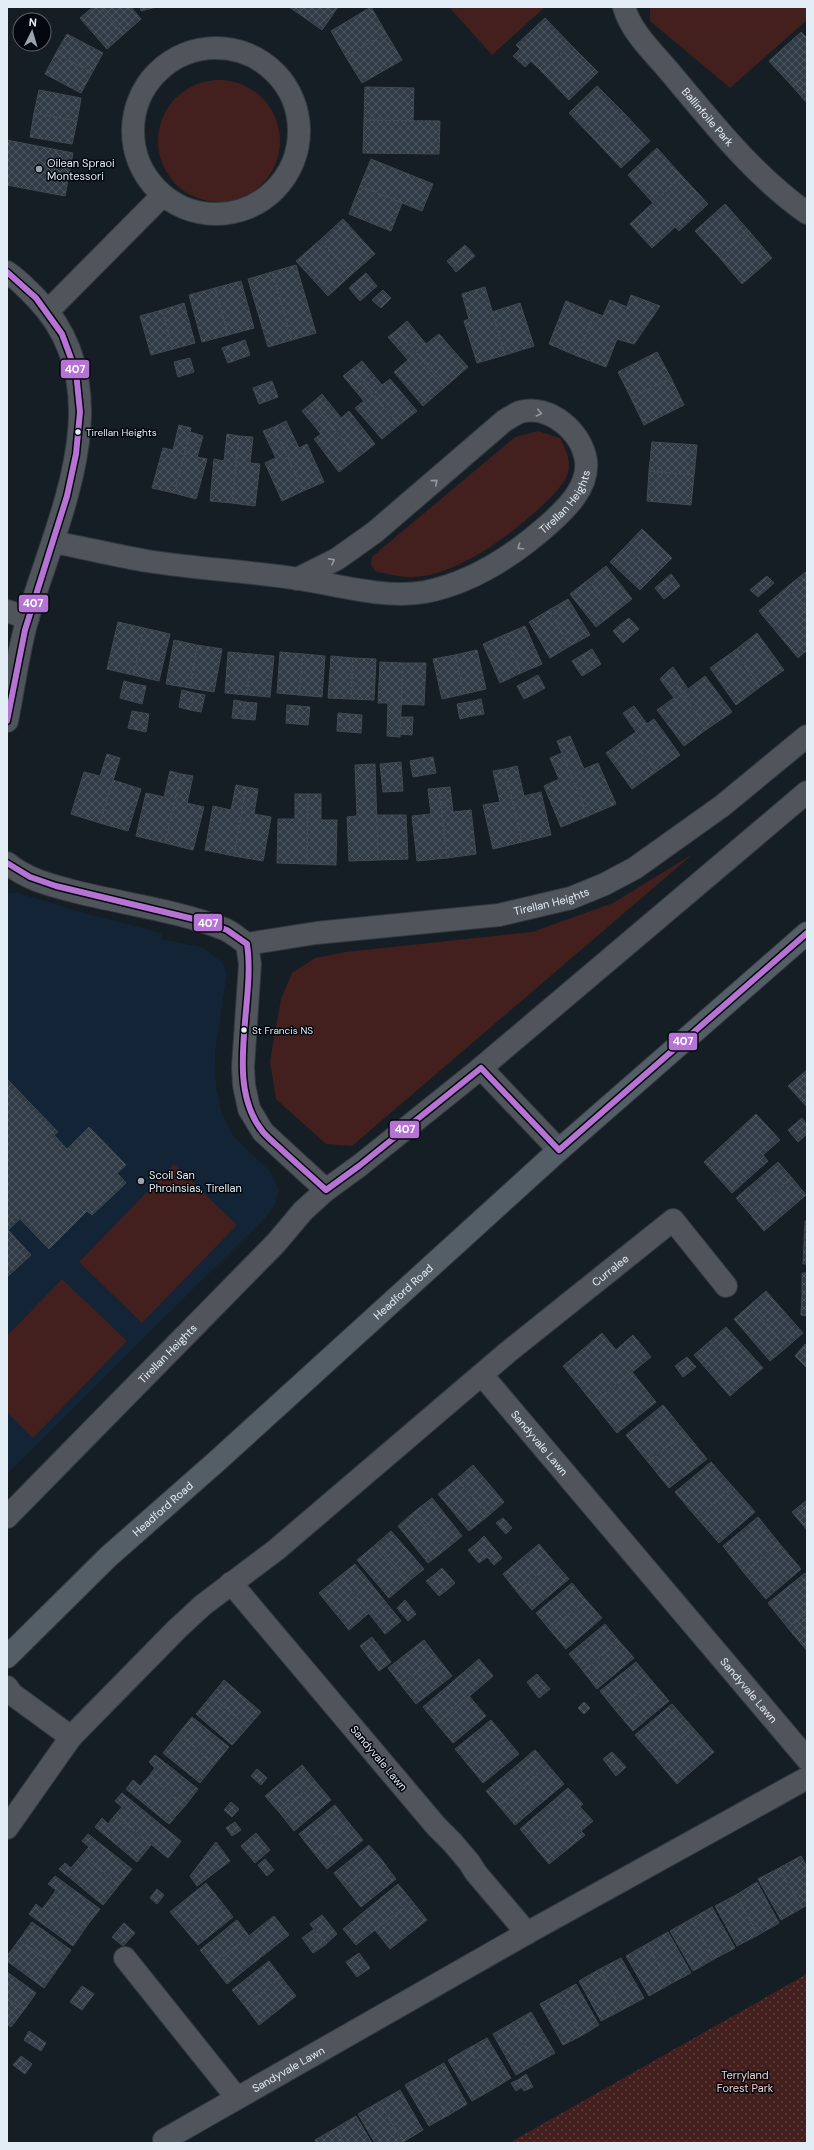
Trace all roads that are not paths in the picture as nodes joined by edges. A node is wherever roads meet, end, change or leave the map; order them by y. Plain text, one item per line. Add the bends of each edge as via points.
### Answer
1 (624, 7) edge
2 (162, 196) junction
3 (807, 213) edge
4 (7, 272) edge
5 (48, 311) junction
6 (53, 542) junction
7 (298, 579) junction
8 (7, 611) edge
9 (28, 618) junction
10 (7, 721) edge
11 (807, 736) edge
12 (807, 792) edge
13 (7, 863) edge
14 (807, 933) edge
15 (246, 944) junction
16 (481, 1068) junction
17 (559, 1150) junction
18 (326, 1190) junction
19 (726, 1286) dead end
20 (482, 1375) junction
21 (7, 1517) edge
22 (231, 1583) junction
23 (7, 1657) edge
24 (7, 1687) edge
25 (71, 1737) junction
26 (807, 1759) edge
27 (807, 1778) edge
28 (7, 1828) edge
29 (526, 1933) junction
30 (125, 1958) dead end
31 (237, 2098) junction
32 (164, 2140) dead end

1 - 3 street, Ballinfoile Park via 638,34 724,136 781,195
2 - 2 street via 145,175 134,150 133,123 140,97 155,74 176,57 202,49 229,48 255,57 277,73 293,96 300,124 298,152 287,178 267,198 242,211 214,215 186,210
2 - 5 street
4 - 5 street
5 - 6 street via 68,344 81,392 77,447 68,493
6 - 7 street, Tirellan Heights via 147,561
6 - 9 street
7 -> 7 street, Tirellan Heights via 338,559 375,532 504,421 519,412 538,412 559,419 577,437 585,457 587,471 583,486 558,516 532,539 484,571 442,588 390,594
8 - 9 street
9 - 10 street
11 - 15 street, Tirellan Heights via 722,806 635,868 571,898 499,915 316,933
12 - 16 street, Tirellan Heights
13 - 15 street via 29,878 47,884 225,929
14 - 17 main road, Headford Road
15 - 18 street via 250,964 243,1067 249,1109 263,1132
16 - 17 street
16 - 18 street, Tirellan Heights
17 - 23 main road, Headford Road via 217,1462 108,1557
18 - 21 street, Tirellan Heights
19 - 20 street, Curralee via 673,1220
20 - 22 street via 276,1550
20 - 26 street, Sandyvale Lawn
22 - 25 street via 177,1629
22 - 29 street, Sandyvale Lawn
24 - 25 street via 12,1694
25 - 28 street
27 - 29 street, Sandyvale Lawn
29 - 31 street, Sandyvale Lawn
30 - 31 street
31 - 32 street, Sandyvale Lawn

